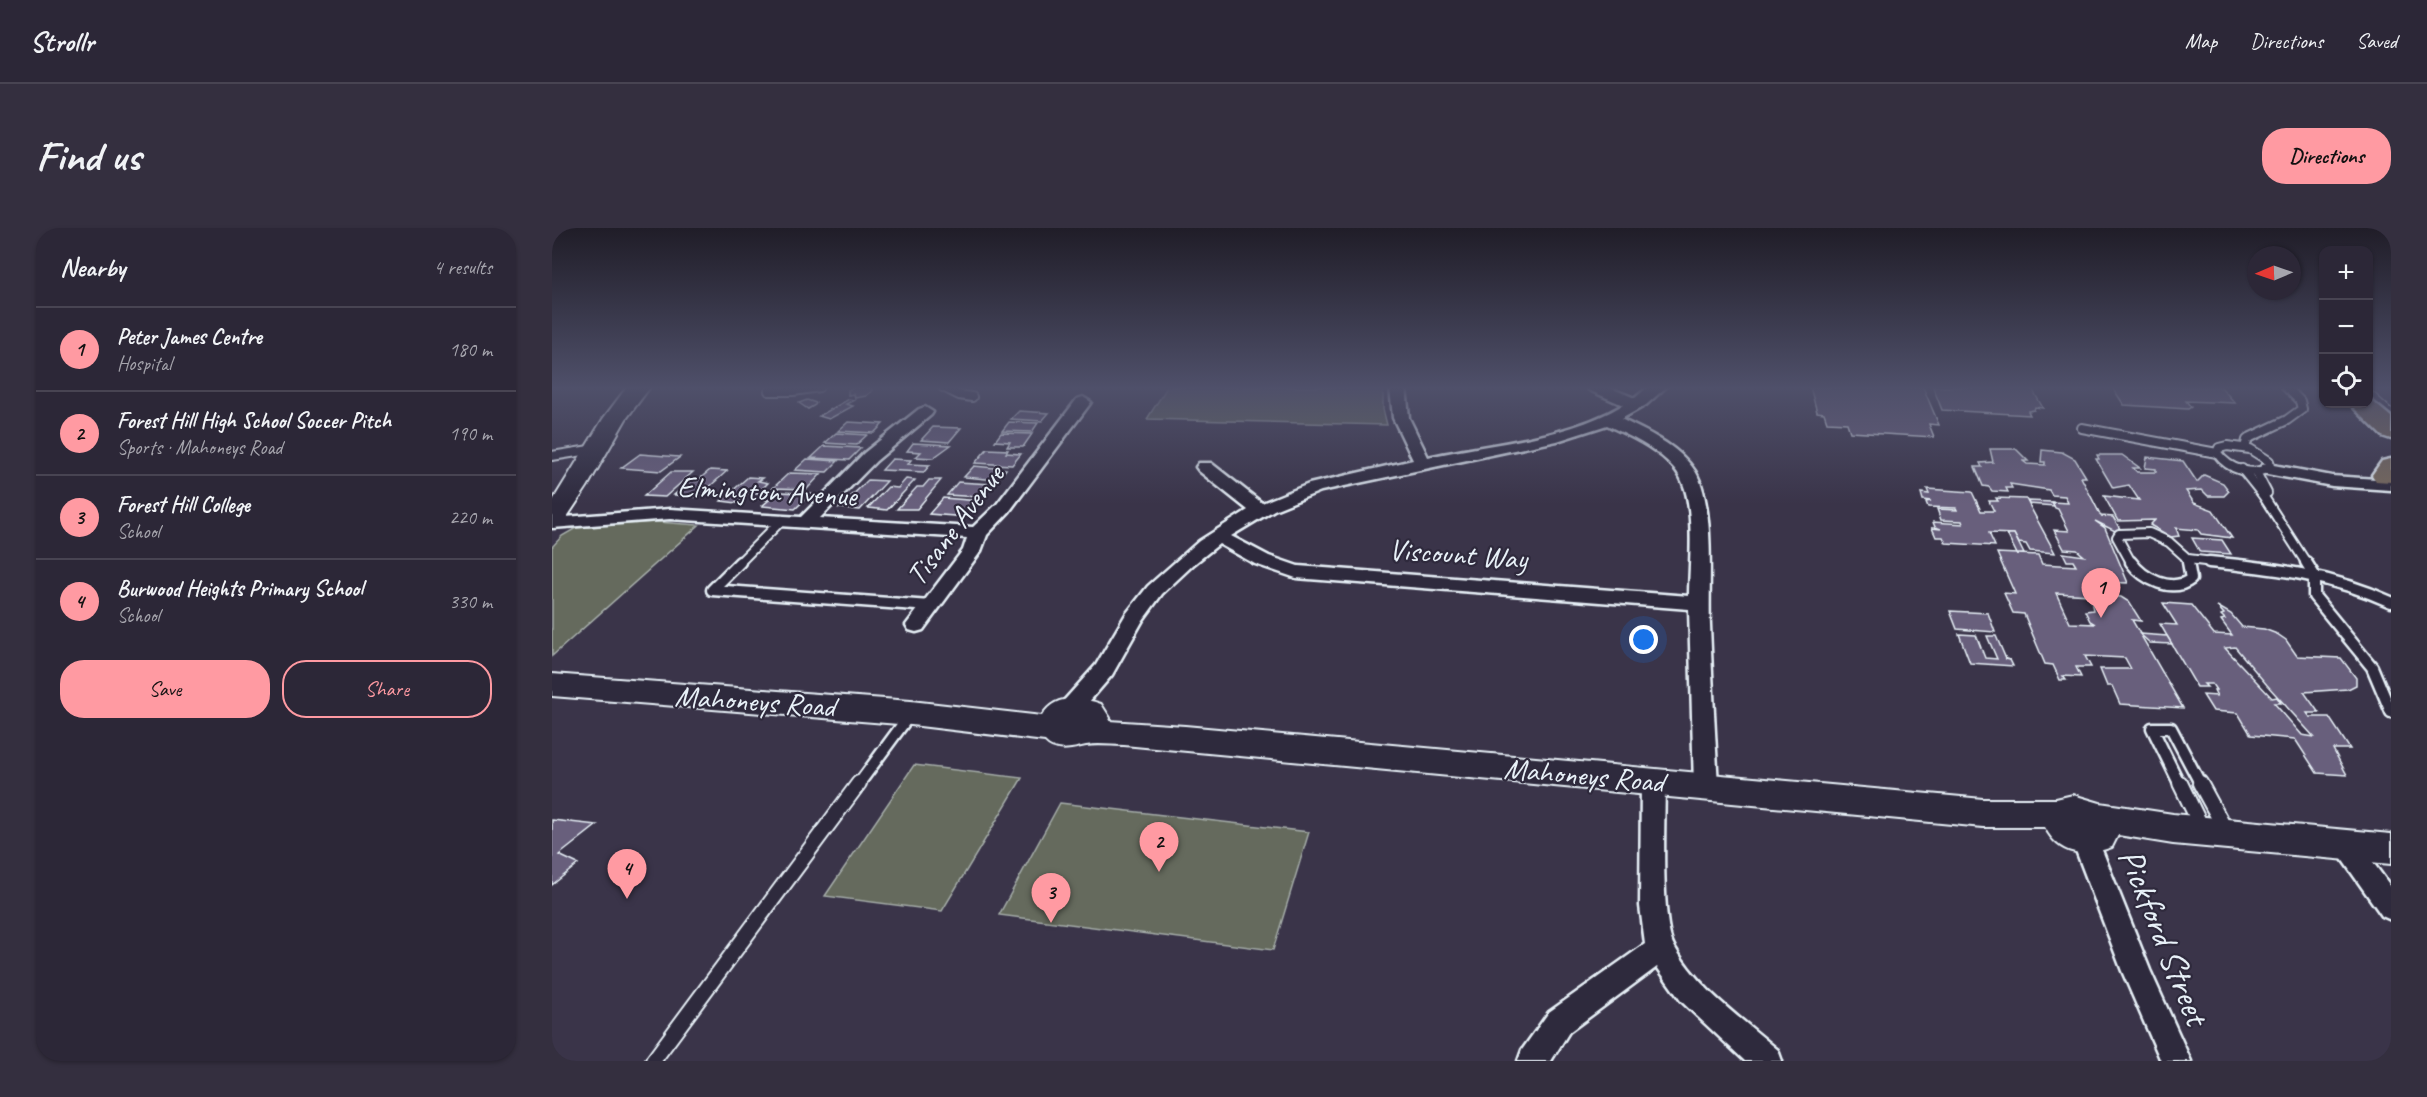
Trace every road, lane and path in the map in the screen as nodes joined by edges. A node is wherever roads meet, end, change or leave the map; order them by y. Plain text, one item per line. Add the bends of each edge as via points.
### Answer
1 (610, 426) edge
2 (908, 426) edge
3 (1065, 426) edge
4 (1405, 426) edge
5 (1585, 426) edge
6 (1621, 426) edge
7 (2275, 426) edge
8 (2082, 428) dead end
9 (2246, 448) junction
10 (597, 449) junction
11 (2217, 453) junction
12 (552, 456) edge
13 (1423, 463) junction
14 (1205, 467) dead end
15 (2264, 467) junction
16 (2242, 469) junction
17 (2390, 476) edge
18 (2262, 494) junction
19 (1261, 510) junction
20 (782, 520) junction
21 (552, 521) edge
22 (806, 522) junction
23 (978, 533) junction
24 (1220, 537) junction
25 (2186, 558) junction
26 (2314, 575) junction
27 (2391, 602) edge
28 (1699, 603) junction
29 (930, 606) junction
30 (915, 625) dead end
31 (552, 685) edge
32 (2391, 712) edge
33 (911, 713) junction
34 (1075, 719) junction
35 (1653, 781) junction
36 (1706, 786) junction
37 (2081, 828) junction
38 (2202, 831) junction
39 (2346, 845) junction
40 (2391, 849) edge
41 (2391, 908) edge
42 (1660, 949) junction
43 (653, 1061) edge
44 (1533, 1061) edge
45 (1767, 1061) edge
46 (2176, 1061) edge

1 - 10 main road
2 - 22 street via 870,457
3 - 23 street, Tisane Avenue via 1003,508
4 - 13 street
5 - 13 street via 1542,439
6 - 28 street via 1660,447 1687,473 1696,501
7 - 9 lane via 2247,440
8 - 11 lane
9 - 11 lane via 2227,446
9 - 15 lane via 2262,455
10 - 12 lane
10 - 21 main road
11 - 16 lane via 2227,464
13 - 19 street via 1309,489
14 - 19 street
15 - 16 lane
15 - 17 street via 2332,481
15 - 18 lane via 2267,493
16 - 18 lane
18 - 26 lane
19 - 24 street
20 - 21 street, Elmington Avenue via 725,513
20 - 22 street, Elmington Avenue
20 - 29 lane via 712,590
22 - 23 street, Elmington Avenue
23 - 29 street, Tisane Avenue via 972,550
24 - 28 street, Viscount Way via 1262,560 1296,572
24 - 34 street via 1172,573 1139,608 1103,672 1098,699
25 - 25 lane via 2191,572 2186,583 2153,581 2134,569 2117,537 2130,531 2161,536
25 - 26 lane
26 - 27 lane
26 - 32 lane via 2313,596 2372,667
28 - 36 street
29 - 30 street, Tisane Avenue
31 - 33 main road, Mahoneys Road
33 - 34 main road, Mahoneys Road
33 - 43 lane
34 - 35 main road, Mahoneys Road via 1124,733
35 - 36 main road, Mahoneys Road
35 - 42 street via 1653,906
36 - 37 main road, Mahoneys Road via 1983,813
37 - 38 main road, Mahoneys Road
37 - 46 street, Pickford Street via 2136,971
38 - 38 lane via 2152,728 2171,728
38 - 39 main road, Mahoneys Road
39 - 40 main road, Mahoneys Road
39 - 41 street
42 - 44 street via 1559,1022
42 - 45 street via 1691,992

